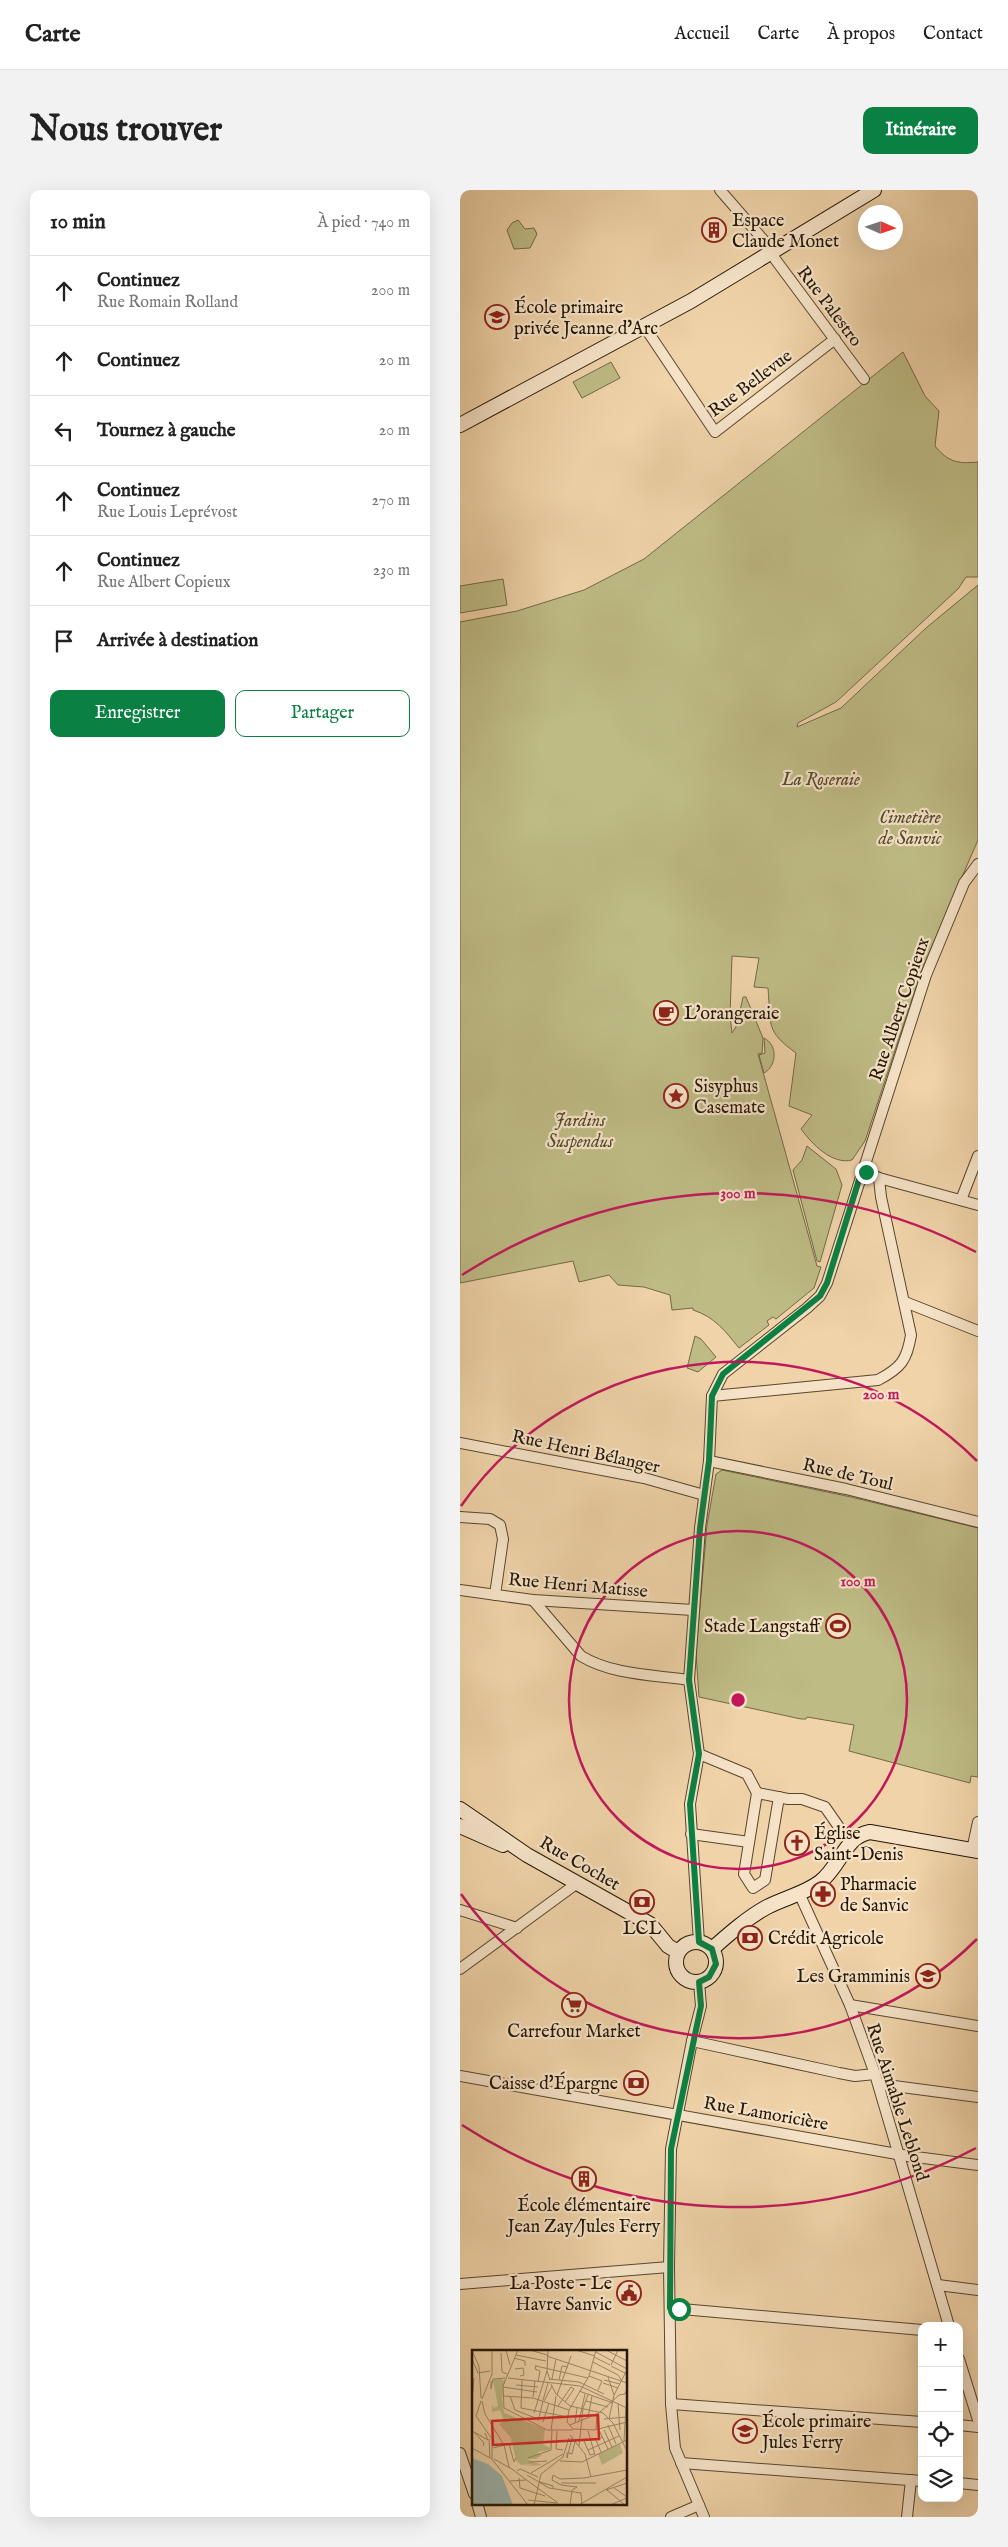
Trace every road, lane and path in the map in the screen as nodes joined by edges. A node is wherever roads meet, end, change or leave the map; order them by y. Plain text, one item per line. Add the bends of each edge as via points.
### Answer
1 (720, 190) edge
2 (874, 190) edge
3 (773, 251) junction
4 (644, 326) junction
5 (835, 339) junction
6 (864, 379) dead end
7 (460, 424) edge
8 (978, 864) edge
9 (978, 1156) edge
10 (862, 1170) junction
11 (879, 1178) junction
12 (961, 1200) junction
13 (978, 1205) edge
14 (905, 1302) junction
15 (978, 1331) edge
16 (712, 1396) junction
17 (460, 1443) edge
18 (709, 1461) junction
19 (704, 1495) junction
20 (460, 1517) edge
21 (978, 1522) edge
22 (460, 1590) edge
23 (495, 1594) junction
24 (533, 1600) junction
25 (693, 1610) junction
26 (689, 1680) junction
27 (699, 1754) junction
28 (757, 1793) junction
29 (780, 1797) junction
30 (460, 1809) edge
31 (978, 1822) edge
32 (460, 1826) edge
33 (690, 1834) junction
34 (852, 1838) junction
35 (749, 1842) junction
36 (975, 1851) edge
37 (527, 1856) junction
38 (576, 1884) junction
39 (800, 1894) junction
40 (460, 1910) edge
41 (517, 1928) junction
42 (699, 1942) junction
43 (712, 1949) junction
44 (678, 1952) junction
45 (460, 1969) edge
46 (699, 1982) junction
47 (850, 2005) junction
48 (978, 2026) edge
49 (692, 2041) junction
50 (460, 2076) edge
51 (877, 2079) junction
52 (978, 2098) edge
53 (678, 2114) junction
54 (899, 2154) junction
55 (978, 2165) edge
56 (669, 2267) junction
57 (460, 2284) edge
58 (938, 2285) junction
59 (978, 2290) edge
60 (670, 2308) junction
61 (948, 2322) edge
62 (918, 2330) edge
63 (961, 2367) edge
64 (671, 2404) junction
65 (978, 2420) edge
66 (918, 2422) edge
67 (963, 2425) edge
68 (978, 2427) edge
69 (460, 2453) edge
70 (681, 2463) junction
71 (910, 2480) junction
72 (918, 2481) edge
73 (963, 2483) edge
74 (978, 2485) edge
75 (472, 2488) edge
76 (477, 2504) edge
77 (699, 2505) junction
78 (481, 2517) edge
79 (671, 2517) edge
80 (704, 2517) edge
81 (907, 2517) edge

1 - 3 street, Rue Palestro
2 - 3 street
3 - 4 street via 691,302
3 - 5 street, Rue Palestro via 775,259
4 - 5 street, Rue Bellevue via 715,432
4 - 7 street
5 - 6 street, Rue Palestro
8 - 10 street, Rue Albert Copieux via 964,883 926,975
9 - 12 street
10 - 11 street
10 - 16 street, Rue Albert Copieux via 827,1283 820,1296 723,1374
11 - 12 street
11 - 14 street
12 - 13 street
14 - 15 street
14 - 16 street via 911,1335 908,1356 893,1372 878,1380
16 - 18 street, Rue Albert Copieux
17 - 19 street, Rue Henri Bélanger via 644,1478
18 - 19 street, Rue Albert Copieux
18 - 21 street, Rue de Toul via 846,1489
19 - 25 street, Rue Albert Copieux
20 - 23 street via 490,1520 500,1525 503,1539
22 - 23 street, Rue Henri Matisse
23 - 24 street, Rue Henri Matisse
24 - 25 street, Rue Henri Matisse
24 - 26 street via 581,1656 592,1663
25 - 26 street, Rue Albert Copieux
26 - 27 street, Rue Albert Copieux
27 - 28 street via 747,1774
27 - 33 street, Rue Albert Copieux via 690,1804
28 - 29 street
28 - 35 street
29 - 34 street via 802,1799 825,1807 841,1830
29 - 35 street via 765,1880 753,1888 744,1874
30 - 37 street, Rue Cochet
31 - 36 street
32 - 37 street
33 - 35 street
33 - 42 street, Rue Albert Copieux
34 - 36 street via 870,1832
34 - 39 street via 834,1870
37 - 38 street, Rue Cochet
38 - 41 street
38 - 44 street, Rue Cochet via 650,1924 668,1946
39 - 43 street via 766,1908
39 - 47 street, Rue Aimable Leblond
40 - 41 street
41 - 45 street
42 - 43 street
42 - 44 street via 687,1944
43 - 46 street via 715,1969
44 - 46 street via 679,1974 688,1981
46 - 49 street via 701,2006
47 - 48 street
47 - 51 street, Rue Aimable Leblond
49 - 51 street
49 - 53 street
50 - 53 street, Rue Lamoricière
51 - 52 street
51 - 54 street, Rue Aimable Leblond
53 - 54 street, Rue Lamoricière
53 - 56 street via 671,2149
54 - 55 street, Rue Lamoricière
54 - 58 street, Rue Aimable Leblond
56 - 57 street
56 - 60 street
58 - 59 street
58 - 61 street, Rue Aimable Leblond
60 - 62 street
60 - 64 street
63 - 65 street
64 - 66 street
64 - 70 street via 675,2448
67 - 68 street
69 - 75 street
70 - 71 street
70 - 77 street
71 - 72 street
71 - 81 street
73 - 74 street
76 - 78 street
77 - 79 street
77 - 80 street

